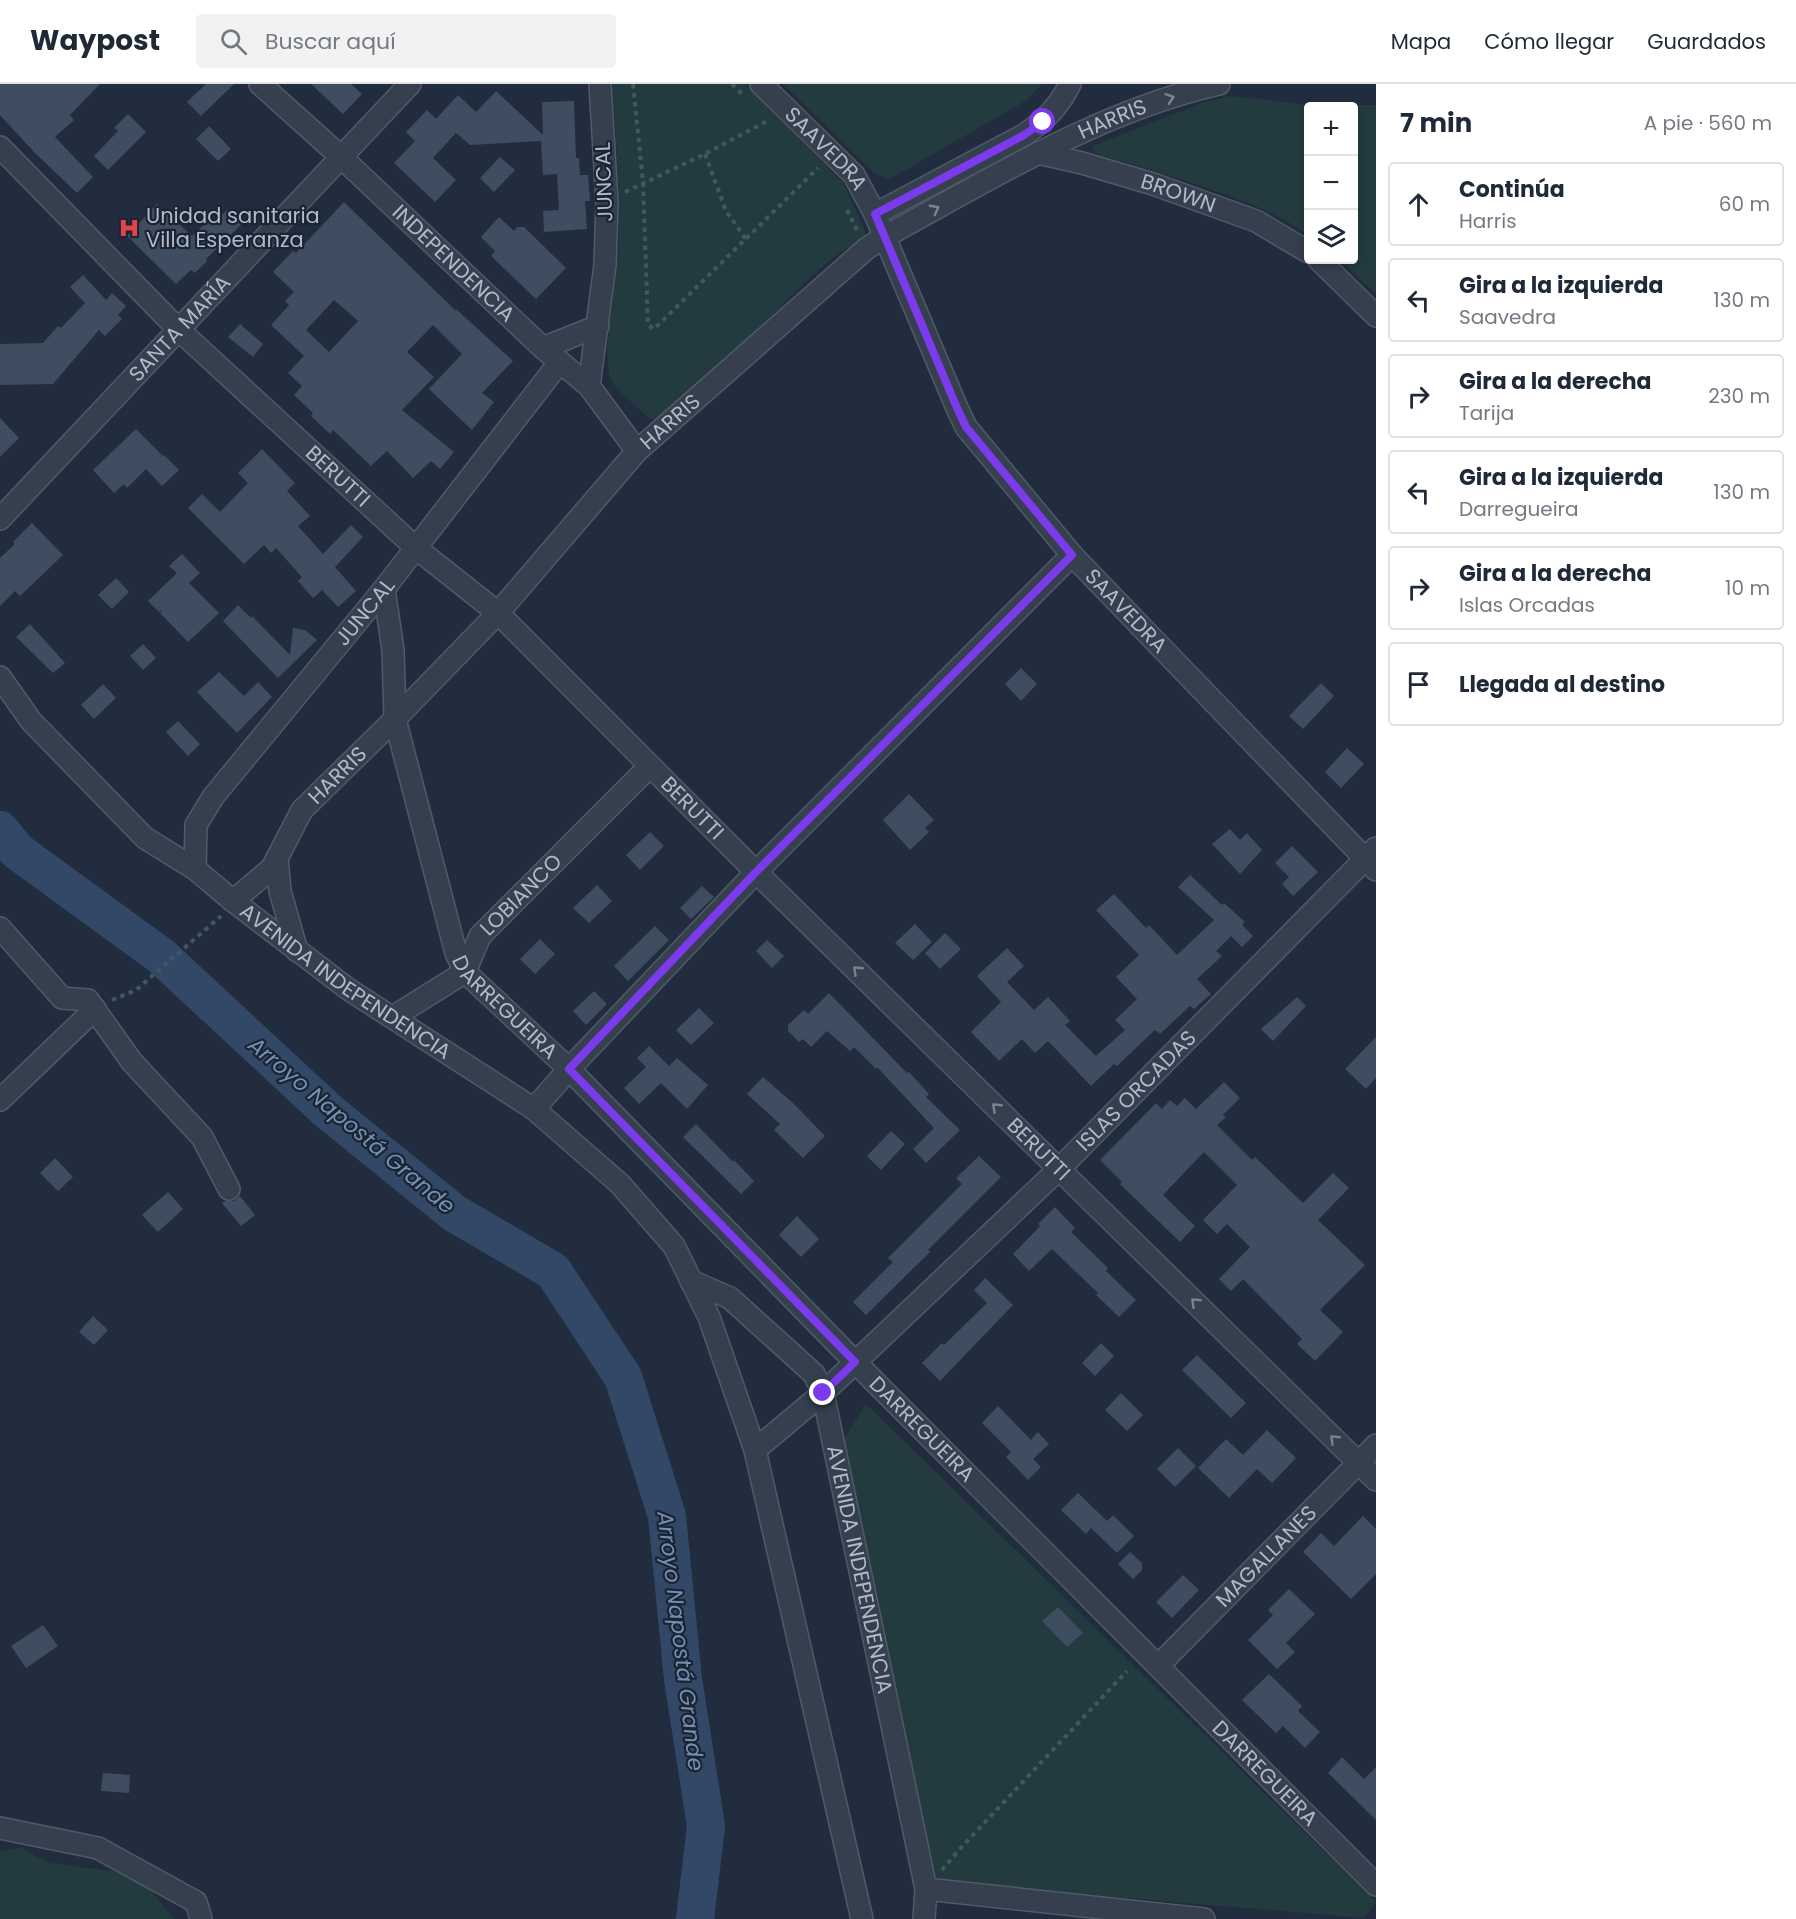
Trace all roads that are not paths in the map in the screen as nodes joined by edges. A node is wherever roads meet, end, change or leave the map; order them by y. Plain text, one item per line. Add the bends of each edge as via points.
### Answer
1 (260, 84) edge
2 (410, 84) edge
3 (600, 84) edge
4 (761, 84) edge
5 (1070, 84) edge
6 (1219, 84) edge
7 (0, 147) edge
8 (1038, 153) junction
9 (340, 156) junction
10 (875, 214) junction
11 (884, 237) junction
12 (1304, 250) edge
13 (1323, 264) edge
14 (1376, 316) edge
15 (598, 326) junction
16 (179, 330) junction
17 (543, 348) junction
18 (559, 363) junction
19 (589, 386) junction
20 (637, 451) junction
21 (0, 519) edge
22 (416, 548) junction
23 (1072, 555) junction
24 (384, 589) junction
25 (498, 614) junction
26 (0, 676) edge
27 (396, 719) junction
28 (650, 766) junction
29 (277, 858) junction
30 (1372, 859) edge
31 (195, 869) junction
32 (756, 872) junction
33 (233, 902) junction
34 (0, 928) edge
35 (297, 951) junction
36 (465, 972) junction
37 (94, 1009) junction
38 (393, 1017) junction
39 (569, 1069) junction
40 (0, 1100) edge
41 (534, 1109) junction
42 (1059, 1169) junction
43 (229, 1189) dead end
44 (692, 1281) junction
45 (855, 1362) junction
46 (823, 1393) junction
47 (1376, 1445) edge
48 (755, 1450) junction
49 (1358, 1463) junction
50 (1376, 1480) edge
51 (1158, 1666) junction
52 (0, 1828) edge
53 (1376, 1885) edge
54 (926, 1889) junction
55 (201, 1919) edge
56 (862, 1919) edge
57 (924, 1919) edge
58 (1204, 1919) edge

1 - 9 street, INDEPENDENCIA
2 - 9 street, SANTA MARÍA
3 - 15 street, JUNCAL via 607,202
4 - 10 street, SAAVEDRA via 854,174
5 - 10 street, HARRIS via 1043,122 1024,135
8 -> 6 street, HARRIS via 1133,112
7 - 16 street, BERUTTI
11 -> 8 street, HARRIS
8 - 12 street, BROWN via 1153,184 1256,221
9 - 16 street, SANTA MARÍA
9 - 17 street, INDEPENDENCIA
10 - 11 street, SAAVEDRA
11 - 20 street, HARRIS
11 - 23 street, SAAVEDRA via 966,427
13 - 14 street
15 - 17 street
15 - 19 street, JUNCAL
16 - 21 street, SANTA MARÍA
16 - 22 street, BERUTTI
17 - 18 street, INDEPENDENCIA
18 - 19 street, INDEPENDENCIA
18 - 22 street, JUNCAL
19 - 20 street, INDEPENDENCIA
20 - 25 street, HARRIS
22 - 24 street, JUNCAL
22 - 25 street, BERUTTI
23 - 30 street, SAAVEDRA
23 - 32 street
24 - 27 street, DARREGUEIRA via 393,650
24 - 31 street, JUNCAL via 213,797 196,825
25 - 27 street, HARRIS
25 - 28 street, BERUTTI
26 - 31 street, AVENIDA INDEPENDENCIA via 31,721 145,838
27 - 29 street, HARRIS via 302,810
27 - 36 street, DARREGUEIRA via 456,953
28 - 32 street, BERUTTI
28 - 36 street, LOBIANCO via 480,936
29 - 33 street, HARRIS via 272,868
29 - 35 street via 280,891
30 - 42 street, ISLAS ORCADAS
31 - 33 street, AVENIDA INDEPENDENCIA
32 - 39 street
42 -> 32 street, BERUTTI
33 - 35 street, AVENIDA INDEPENDENCIA
34 - 37 street via 62,998 88,1000
35 - 38 street, AVENIDA INDEPENDENCIA
36 - 38 street
36 - 39 street, DARREGUEIRA
37 - 40 street
37 - 43 street via 132,1062 202,1137
38 - 41 street, AVENIDA INDEPENDENCIA
39 - 41 street
39 - 45 street, DARREGUEIRA
41 - 44 street, AVENIDA INDEPENDENCIA via 620,1184 674,1246
42 - 45 street, ISLAS ORCADAS
49 -> 42 street, BERUTTI
44 - 46 street, AVENIDA INDEPENDENCIA via 730,1298 814,1374
44 - 48 street, AVENIDA INDEPENDENCIA via 709,1317
45 - 46 street, ISLAS ORCADAS
45 - 51 street, DARREGUEIRA
46 - 48 street, ISLAS ORCADAS
46 - 54 street, AVENIDA INDEPENDENCIA
47 - 49 street, MAGALLANES
48 - 56 street, AVENIDA INDEPENDENCIA
49 - 50 street, BERUTTI
49 - 51 street, MAGALLANES
51 - 53 street, DARREGUEIRA
52 - 55 street via 98,1848 196,1902
54 - 57 street, AVENIDA INDEPENDENCIA
54 - 58 street

